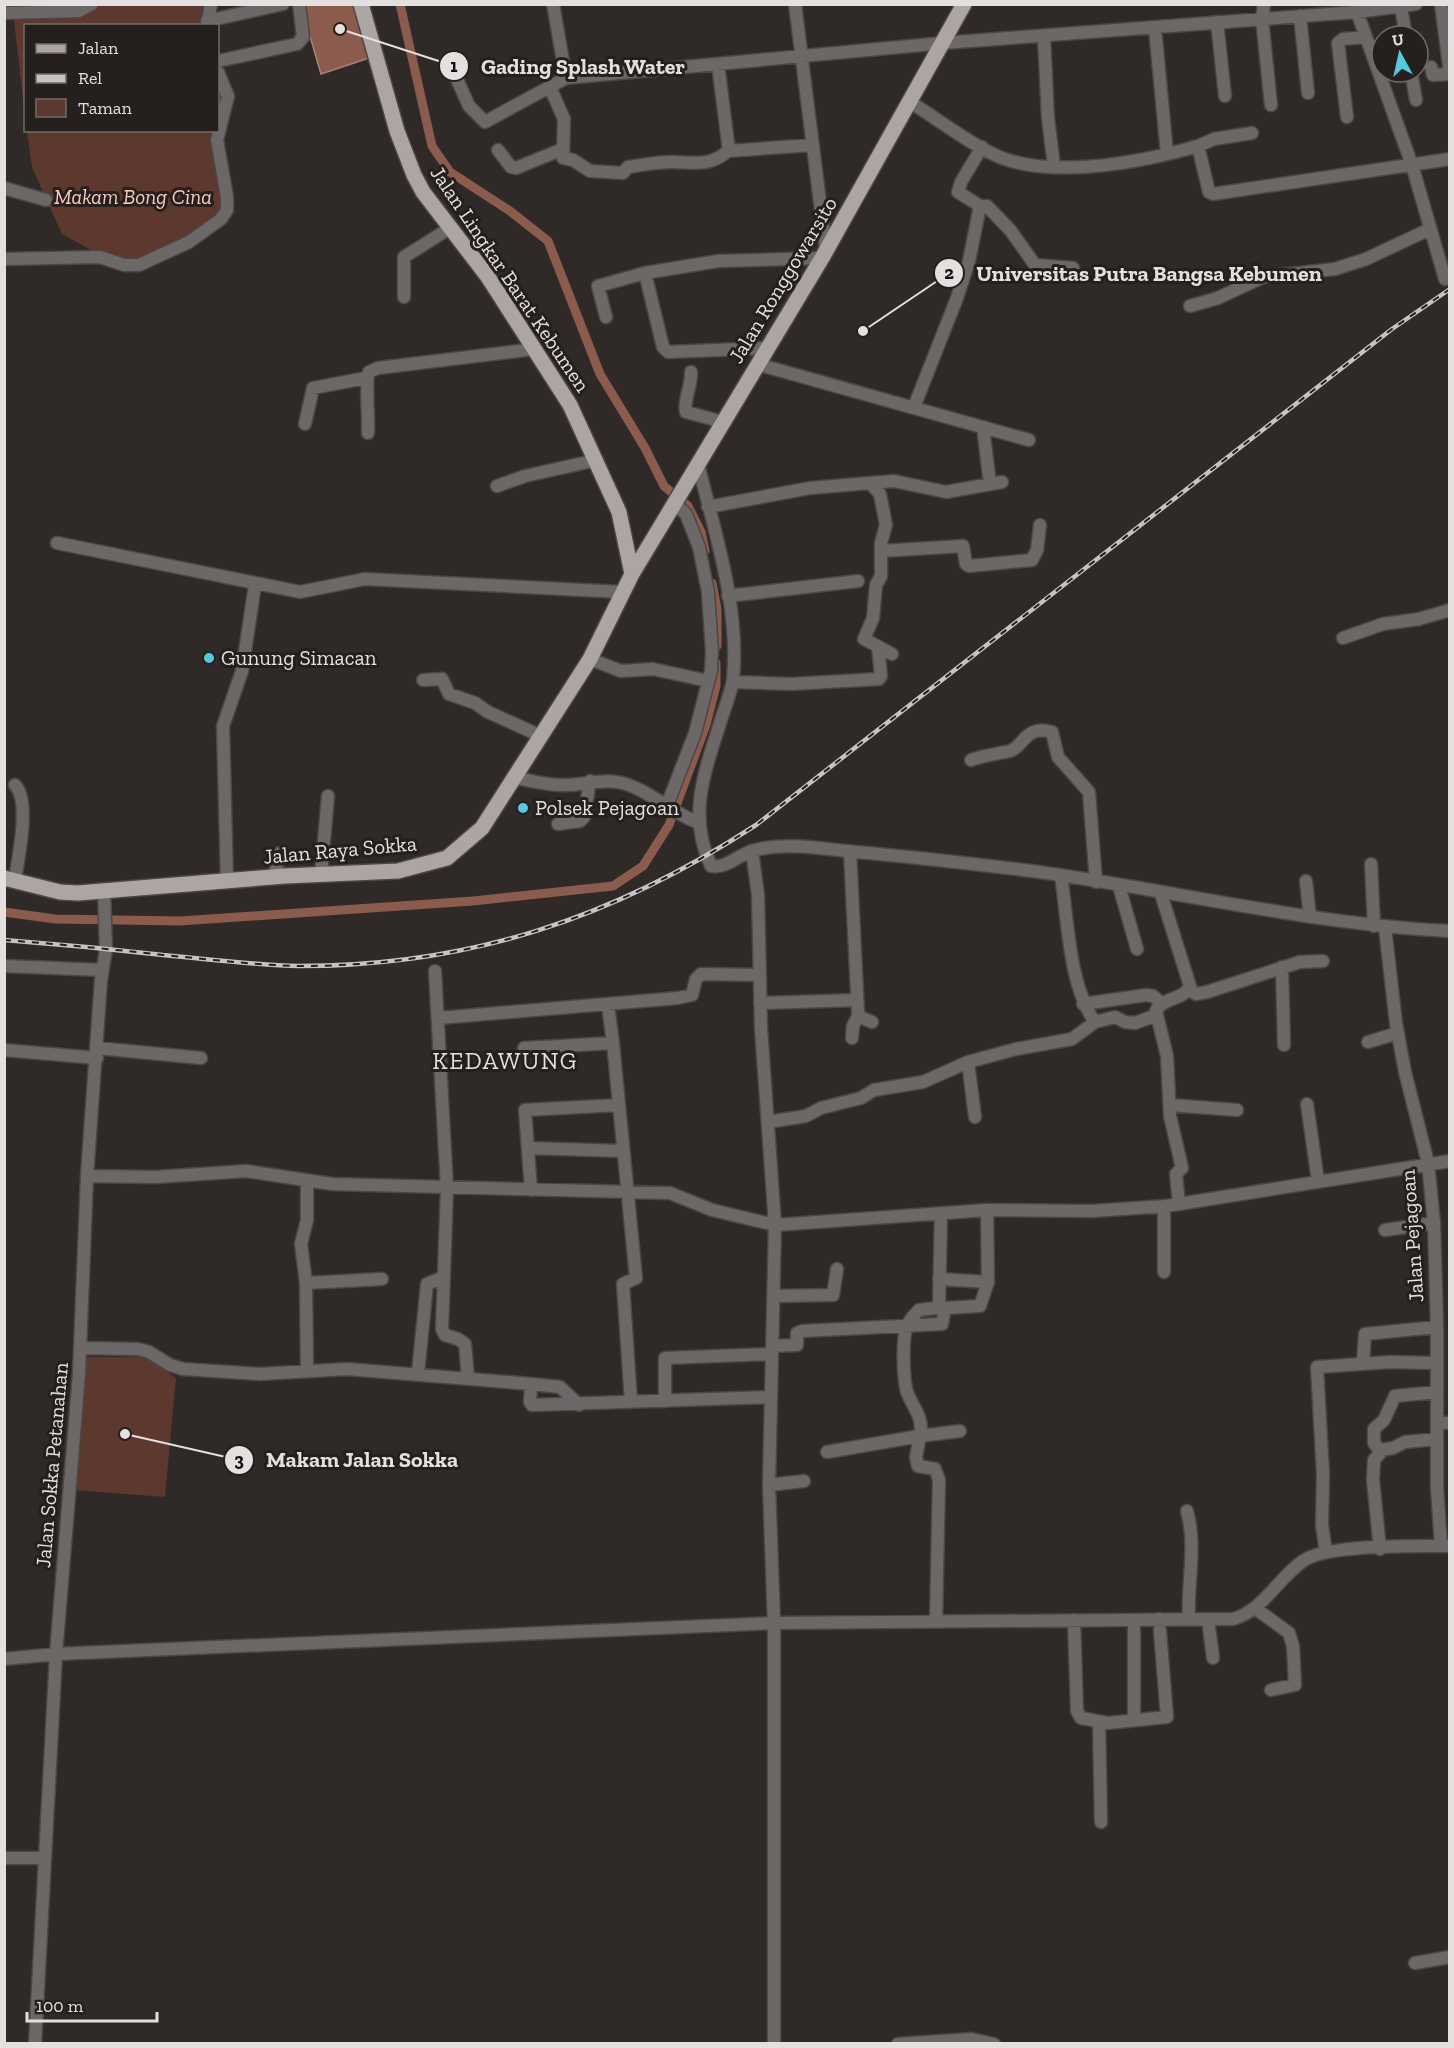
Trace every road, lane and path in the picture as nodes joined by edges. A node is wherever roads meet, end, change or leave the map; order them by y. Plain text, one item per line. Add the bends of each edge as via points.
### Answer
1 (92, 4) edge
2 (211, 4) edge
3 (283, 4) edge
4 (299, 4) edge
5 (361, 4) edge
6 (553, 4) edge
7 (795, 4) edge
8 (964, 4) edge
9 (1264, 4) edge
10 (1416, 4) edge
11 (1441, 4) edge
12 (262, 7) edge
13 (1401, 7) junction
14 (1357, 12) junction
15 (4, 13) edge
16 (1300, 16) junction
17 (1262, 19) junction
18 (1217, 22) junction
19 (207, 23) edge
20 (1404, 24) edge
21 (1155, 28) junction
22 (1044, 37) junction
23 (1366, 37) junction
24 (943, 43) junction
25 (802, 56) junction
26 (219, 61) edge
27 (718, 64) junction
28 (1431, 67) dead end
29 (219, 74) edge
30 (1449, 74) edge
31 (456, 77) dead end
32 (566, 78) junction
33 (1413, 84) edge
34 (550, 87) junction
35 (1308, 93) dead end
36 (1225, 96) dead end
37 (1416, 100) dead end
38 (910, 102) junction
39 (1271, 105) dead end
40 (1347, 117) dead end
41 (219, 132) edge
42 (219, 132) edge
43 (1252, 134) dead end
44 (813, 145) junction
45 (1198, 146) junction
46 (982, 147) junction
47 (563, 149) junction
48 (498, 150) dead end
49 (729, 151) junction
50 (1167, 154) junction
51 (1449, 159) edge
52 (1412, 165) junction
53 (1054, 166) junction
54 (4, 188) edge
55 (46, 200) dead end
56 (980, 206) junction
57 (450, 228) junction
58 (1430, 229) junction
59 (824, 254) junction
60 (4, 259) edge
61 (1073, 268) dead end
62 (645, 273) junction
63 (1445, 279) dead end
64 (404, 297) dead end
65 (1190, 306) dead end
66 (606, 317) dead end
67 (767, 348) junction
68 (535, 350) junction
69 (757, 364) junction
70 (691, 372) dead end
71 (366, 378) junction
72 (914, 406) junction
73 (723, 422) junction
74 (305, 424) dead end
75 (983, 427) junction
76 (368, 433) dead end
77 (1029, 440) dead end
78 (597, 460) junction
79 (698, 464) junction
80 (870, 483) junction
81 (496, 486) dead end
82 (677, 498) junction
83 (708, 507) junction
84 (1040, 525) dead end
85 (57, 543) dead end
86 (626, 548) junction
87 (881, 551) junction
88 (644, 556) junction
89 (632, 574) junction
90 (858, 581) dead end
91 (255, 585) junction
92 (622, 592) junction
93 (728, 596) junction
94 (1449, 610) edge
95 (1343, 638) dead end
96 (878, 647) junction
97 (892, 654) dead end
98 (590, 659) junction
99 (423, 680) dead end
100 (708, 681) junction
101 (733, 682) junction
102 (541, 736) junction
103 (971, 760) dead end
104 (515, 778) junction
105 (590, 781) junction
106 (15, 785) dead end
107 (328, 796) dead end
108 (668, 808) junction
109 (697, 822) junction
110 (558, 824) dead end
111 (752, 851) junction
112 (850, 851) junction
113 (280, 853) dead end
114 (1371, 864) dead end
115 (321, 874) junction
116 (1061, 876) junction
117 (274, 877) junction
118 (10, 879) edge
119 (227, 881) junction
120 (1306, 881) dead end
121 (1096, 882) junction
122 (1119, 886) junction
123 (104, 891) junction
124 (1161, 894) junction
125 (1310, 917) junction
126 (1379, 927) junction
127 (1449, 931) edge
128 (1137, 949) dead end
129 (1323, 961) dead end
130 (4, 966) edge
131 (1282, 967) junction
132 (103, 970) junction
133 (435, 971) dead end
134 (759, 975) junction
135 (1189, 990) junction
136 (857, 999) junction
137 (760, 1003) junction
138 (1083, 1004) junction
139 (608, 1005) junction
140 (1159, 1009) junction
141 (859, 1014) junction
142 (439, 1018) junction
143 (872, 1022) dead end
144 (1095, 1022) junction
145 (1398, 1033) junction
146 (852, 1038) dead end
147 (1368, 1042) dead end
148 (613, 1043) junction
149 (1284, 1045) dead end
150 (524, 1048) dead end
151 (4, 1050) edge
152 (97, 1053) junction
153 (201, 1058) dead end
154 (968, 1062) junction
155 (1307, 1104) dead end
156 (619, 1105) junction
157 (1170, 1105) junction
158 (1237, 1110) dead end
159 (975, 1117) dead end
160 (768, 1122) junction
161 (528, 1148) junction
162 (623, 1151) junction
163 (1449, 1161) edge
164 (1428, 1163) junction
165 (87, 1176) junction
166 (307, 1180) junction
167 (1318, 1181) junction
168 (447, 1188) junction
169 (531, 1190) junction
170 (627, 1192) junction
171 (1179, 1204) junction
172 (1164, 1206) junction
173 (987, 1210) junction
174 (941, 1213) junction
175 (1434, 1224) junction
176 (775, 1225) junction
177 (1385, 1230) dead end
178 (837, 1269) dead end
179 (1164, 1272) dead end
180 (444, 1277) junction
181 (382, 1279) dead end
182 (939, 1279) junction
183 (306, 1282) junction
184 (988, 1282) junction
185 (775, 1296) junction
186 (907, 1327) junction
187 (1437, 1327) junction
188 (81, 1348) junction
189 (772, 1350) junction
190 (1437, 1363) junction
191 (1363, 1364) junction
192 (307, 1371) junction
193 (418, 1373) junction
194 (468, 1378) junction
195 (531, 1384) junction
196 (1437, 1392) junction
197 (771, 1397) junction
198 (665, 1401) junction
199 (631, 1402) junction
200 (579, 1405) junction
201 (1443, 1423) edge
202 (960, 1431) dead end
203 (920, 1436) junction
204 (1437, 1439) junction
205 (1381, 1450) junction
206 (827, 1452) dead end
207 (804, 1481) dead end
208 (769, 1485) junction
209 (1187, 1511) dead end
210 (1445, 1546) edge
211 (1380, 1549) junction
212 (1326, 1552) junction
213 (1255, 1608) junction
214 (1159, 1619) junction
215 (1189, 1619) junction
216 (1208, 1619) junction
217 (1074, 1620) junction
218 (1134, 1620) junction
219 (936, 1621) junction
220 (774, 1623) junction
221 (56, 1654) junction
222 (1213, 1658) dead end
223 (4, 1659) edge
224 (1271, 1690) dead end
225 (1134, 1720) junction
226 (1099, 1722) junction
227 (1101, 1822) dead end
228 (4, 1858) edge
229 (45, 1858) junction
230 (1449, 1957) edge
231 (1415, 1963) dead end
232 (36, 2043) edge
233 (774, 2043) edge
234 (898, 2043) edge
235 (994, 2043) edge

1 - 15 street via 79,11
2 - 19 street
3 - 12 street
4 - 26 street via 303,37 297,44
5 - 57 main road, Jalan Lingkar Barat Kebumen via 411,167 423,192
6 - 32 street
7 - 25 street
8 - 24 main road, Jalan Ronggowarsito
9 - 17 street
10 - 13 street
11 - 30 street
12 - 19 street
13 - 14 street
13 - 20 street
14 - 16 street
14 - 23 street
16 - 17 street
16 - 35 street
17 - 18 street
17 - 39 street
18 - 21 street
18 - 36 street
21 - 22 street
21 - 50 street
22 - 24 street
22 - 53 street
23 - 40 street via 1338,43
23 - 52 street
24 - 25 street
24 - 38 main road, Jalan Ronggowarsito
25 - 27 street
25 - 44 street
27 - 32 street
27 - 49 street
28 - 30 street via 1433,75
29 - 42 street via 228,96
31 - 34 street via 469,106 485,122
32 - 34 street
33 - 37 street
34 - 47 street via 564,118
38 - 46 street
38 - 59 main road, Jalan Ronggowarsito
41 - 60 street via 227,210 221,219 189,242 139,265 124,265 100,257
43 - 45 street via 1214,139
44 - 49 street
44 - 59 street
45 - 50 street
45 - 52 street via 1209,192 1213,194
46 - 53 street via 1008,160
46 - 56 street via 958,192
47 - 48 street via 516,168
47 - 49 street via 564,159 572,159 590,171 615,174 628,166 697,164 721,158
50 - 53 street via 1093,167
51 - 52 street
52 - 58 street
54 - 55 street
56 - 61 street via 987,206 1011,231 1035,265
56 - 72 street via 957,298
57 - 64 street via 404,257
57 - 68 main road, Jalan Lingkar Barat Kebumen via 488,277
58 - 63 street
58 - 65 street via 1335,269 1263,277
59 - 62 street via 718,261
59 - 67 main road, Jalan Ronggowarsito
62 - 66 street via 598,286
62 - 67 street via 663,347 668,352
67 - 69 main road, Jalan Ronggowarsito
68 - 71 street via 378,368
68 - 78 main road, Jalan Lingkar Barat Kebumen via 570,405
69 - 72 street
69 - 73 main road, Jalan Ronggowarsito
70 - 73 street via 686,412
71 - 74 street via 313,388
71 - 76 street
72 - 75 street
73 - 79 main road, Jalan Ronggowarsito
75 - 77 street
75 - 80 street via 996,483 941,492 900,482
78 - 81 street
78 - 86 main road, Jalan Lingkar Barat Kebumen via 619,512
79 - 82 main road, Jalan Ronggowarsito
79 - 83 street
80 - 83 street via 800,489
80 - 87 street via 880,494 886,525
82 - 88 main road, Jalan Ronggowarsito
82 - 100 street via 692,524 708,592 712,651
83 - 93 street
84 - 87 street via 1032,560 969,566 963,546
85 - 91 street
86 - 88 main road
86 - 89 main road, Jalan Lingkar Barat Kebumen
87 - 96 street via 873,618 864,639
88 - 89 main road, Jalan Ronggowarsito
89 - 92 main road, Jalan Raya Sokka
90 - 93 street
91 - 92 street via 310,592 352,581 406,580
91 - 119 street via 242,670 223,726
92 - 98 main road, Jalan Raya Sokka
93 - 101 street
94 - 95 street via 1383,624
96 - 97 street
96 - 101 street via 881,678 791,684
98 - 100 street via 621,671 653,669
98 - 102 main road, Jalan Raya Sokka
99 - 102 street via 442,680 449,694
100 - 108 street via 695,733
101 - 109 street via 712,748
102 - 104 main road, Jalan Raya Sokka
103 - 121 street via 1013,750 1023,736 1031,733 1052,732 1058,757 1089,792
104 - 105 street via 564,786
104 - 115 main road, Jalan Raya Sokka via 482,828 447,858 398,871
105 - 108 street via 633,787
105 - 110 street via 584,817
106 - 118 street via 23,811
107 - 115 street
108 - 109 street
109 - 111 street via 711,866 720,866
111 - 112 street via 777,847
111 - 134 street via 758,895
112 - 116 street
112 - 136 street
113 - 117 street
114 - 126 street, Jalan Pejagoan
115 - 117 main road, Jalan Raya Sokka
116 - 121 street
116 - 138 street
117 - 119 main road, Jalan Raya Sokka
118 - 123 main road, Jalan Raya Sokka via 60,892
119 - 123 main road, Jalan Raya Sokka
120 - 125 street
121 - 122 street
122 - 124 street
122 - 128 street
123 - 132 street, Jalan Sokka Petanahan
124 - 125 street
124 - 135 street
125 - 126 street
126 - 127 street
126 - 145 street, Jalan Pejagoan
129 - 131 street
130 - 132 street
131 - 135 street via 1220,989 1196,994
131 - 149 street
132 - 152 street, Jalan Sokka Petanahan
133 - 142 street
134 - 137 street
134 - 139 street via 701,974 692,995
135 - 140 street
136 - 137 street
136 - 141 street
137 - 160 street
138 - 140 street via 1153,996
138 - 144 street
139 - 142 street
139 - 148 street
140 - 144 street via 1135,1023 1114,1017
140 - 157 street
141 - 143 street
141 - 146 street
142 - 168 street
144 - 154 street via 1072,1039
145 - 147 street
145 - 164 street, Jalan Pejagoan
148 - 150 street
148 - 156 street
151 - 152 street
152 - 153 street
152 - 165 street, Jalan Sokka Petanahan
154 - 159 street
154 - 160 street via 923,1082 874,1090 806,1116
155 - 167 street
156 - 161 street via 525,1110
156 - 162 street
157 - 158 street
157 - 171 street via 1183,1165 1176,1174
160 - 176 street
161 - 162 street
161 - 169 street
162 - 170 street
163 - 164 street
164 - 167 street
164 - 175 street, Jalan Pejagoan
165 - 166 street via 156,1177 246,1171
165 - 188 street, Jalan Sokka Petanahan
166 - 168 street
166 - 183 street via 307,1220 301,1244
167 - 171 street
168 - 169 street
168 - 180 street
169 - 170 street
170 - 176 street via 674,1194 708,1209
170 - 199 street via 636,1278 623,1284
171 - 172 street
172 - 173 street via 1092,1211
172 - 179 street
173 - 174 street
173 - 184 street
174 - 176 street
174 - 182 street
175 - 177 street
175 - 187 street, Jalan Pejagoan
176 - 185 street
178 - 185 street via 833,1295
180 - 193 street via 427,1284
180 - 194 street via 442,1329 465,1344
181 - 183 street
182 - 184 street
182 - 186 street via 938,1307 919,1310
183 - 192 street
184 - 186 street via 980,1306 949,1306 945,1308 942,1324
185 - 189 street
186 - 189 street via 800,1332 797,1345
186 - 203 street via 904,1375 920,1417
187 - 190 street, Jalan Pejagoan
187 - 191 street via 1365,1334
188 - 192 street via 138,1349 183,1369 260,1374
188 - 221 street, Jalan Sokka Petanahan
189 - 197 street
189 - 198 street via 665,1358
190 - 191 street
190 - 196 street, Jalan Pejagoan
191 - 212 street via 1319,1366 1317,1370
192 - 193 street
193 - 194 street
194 - 195 street
195 - 200 street via 561,1387
195 - 200 street via 532,1405
196 - 201 street, Jalan Pejagoan
196 - 205 street via 1395,1396 1384,1420 1374,1429 1374,1443
197 - 198 street
197 - 208 street
198 - 199 street
199 - 200 street
201 - 204 street, Jalan Pejagoan
202 - 203 street
203 - 206 street
203 - 219 street via 916,1462 918,1466 935,1469 939,1479
204 - 205 street via 1405,1442
204 - 210 street, Jalan Pejagoan
205 - 211 street via 1374,1461 1373,1480
207 - 208 street
208 - 220 street
209 - 215 street via 1193,1542
210 - 211 street
211 - 212 street
212 - 213 street via 1301,1562
213 - 216 street via 1233,1619
213 - 224 street via 1285,1630 1293,1646 1295,1685
214 - 215 street
214 - 218 street
214 - 225 street via 1167,1717
215 - 216 street
216 - 222 street
217 - 218 street
217 - 219 street
217 - 226 street via 1077,1711 1081,1718
218 - 225 street
219 - 220 street
220 - 221 street
220 - 233 street
221 - 223 street
221 - 229 street, Jalan Sokka Petanahan
225 - 226 street
226 - 227 street
228 - 229 street
229 - 232 street, Jalan Sokka Petanahan
230 - 231 street
234 - 235 street via 971,2039

